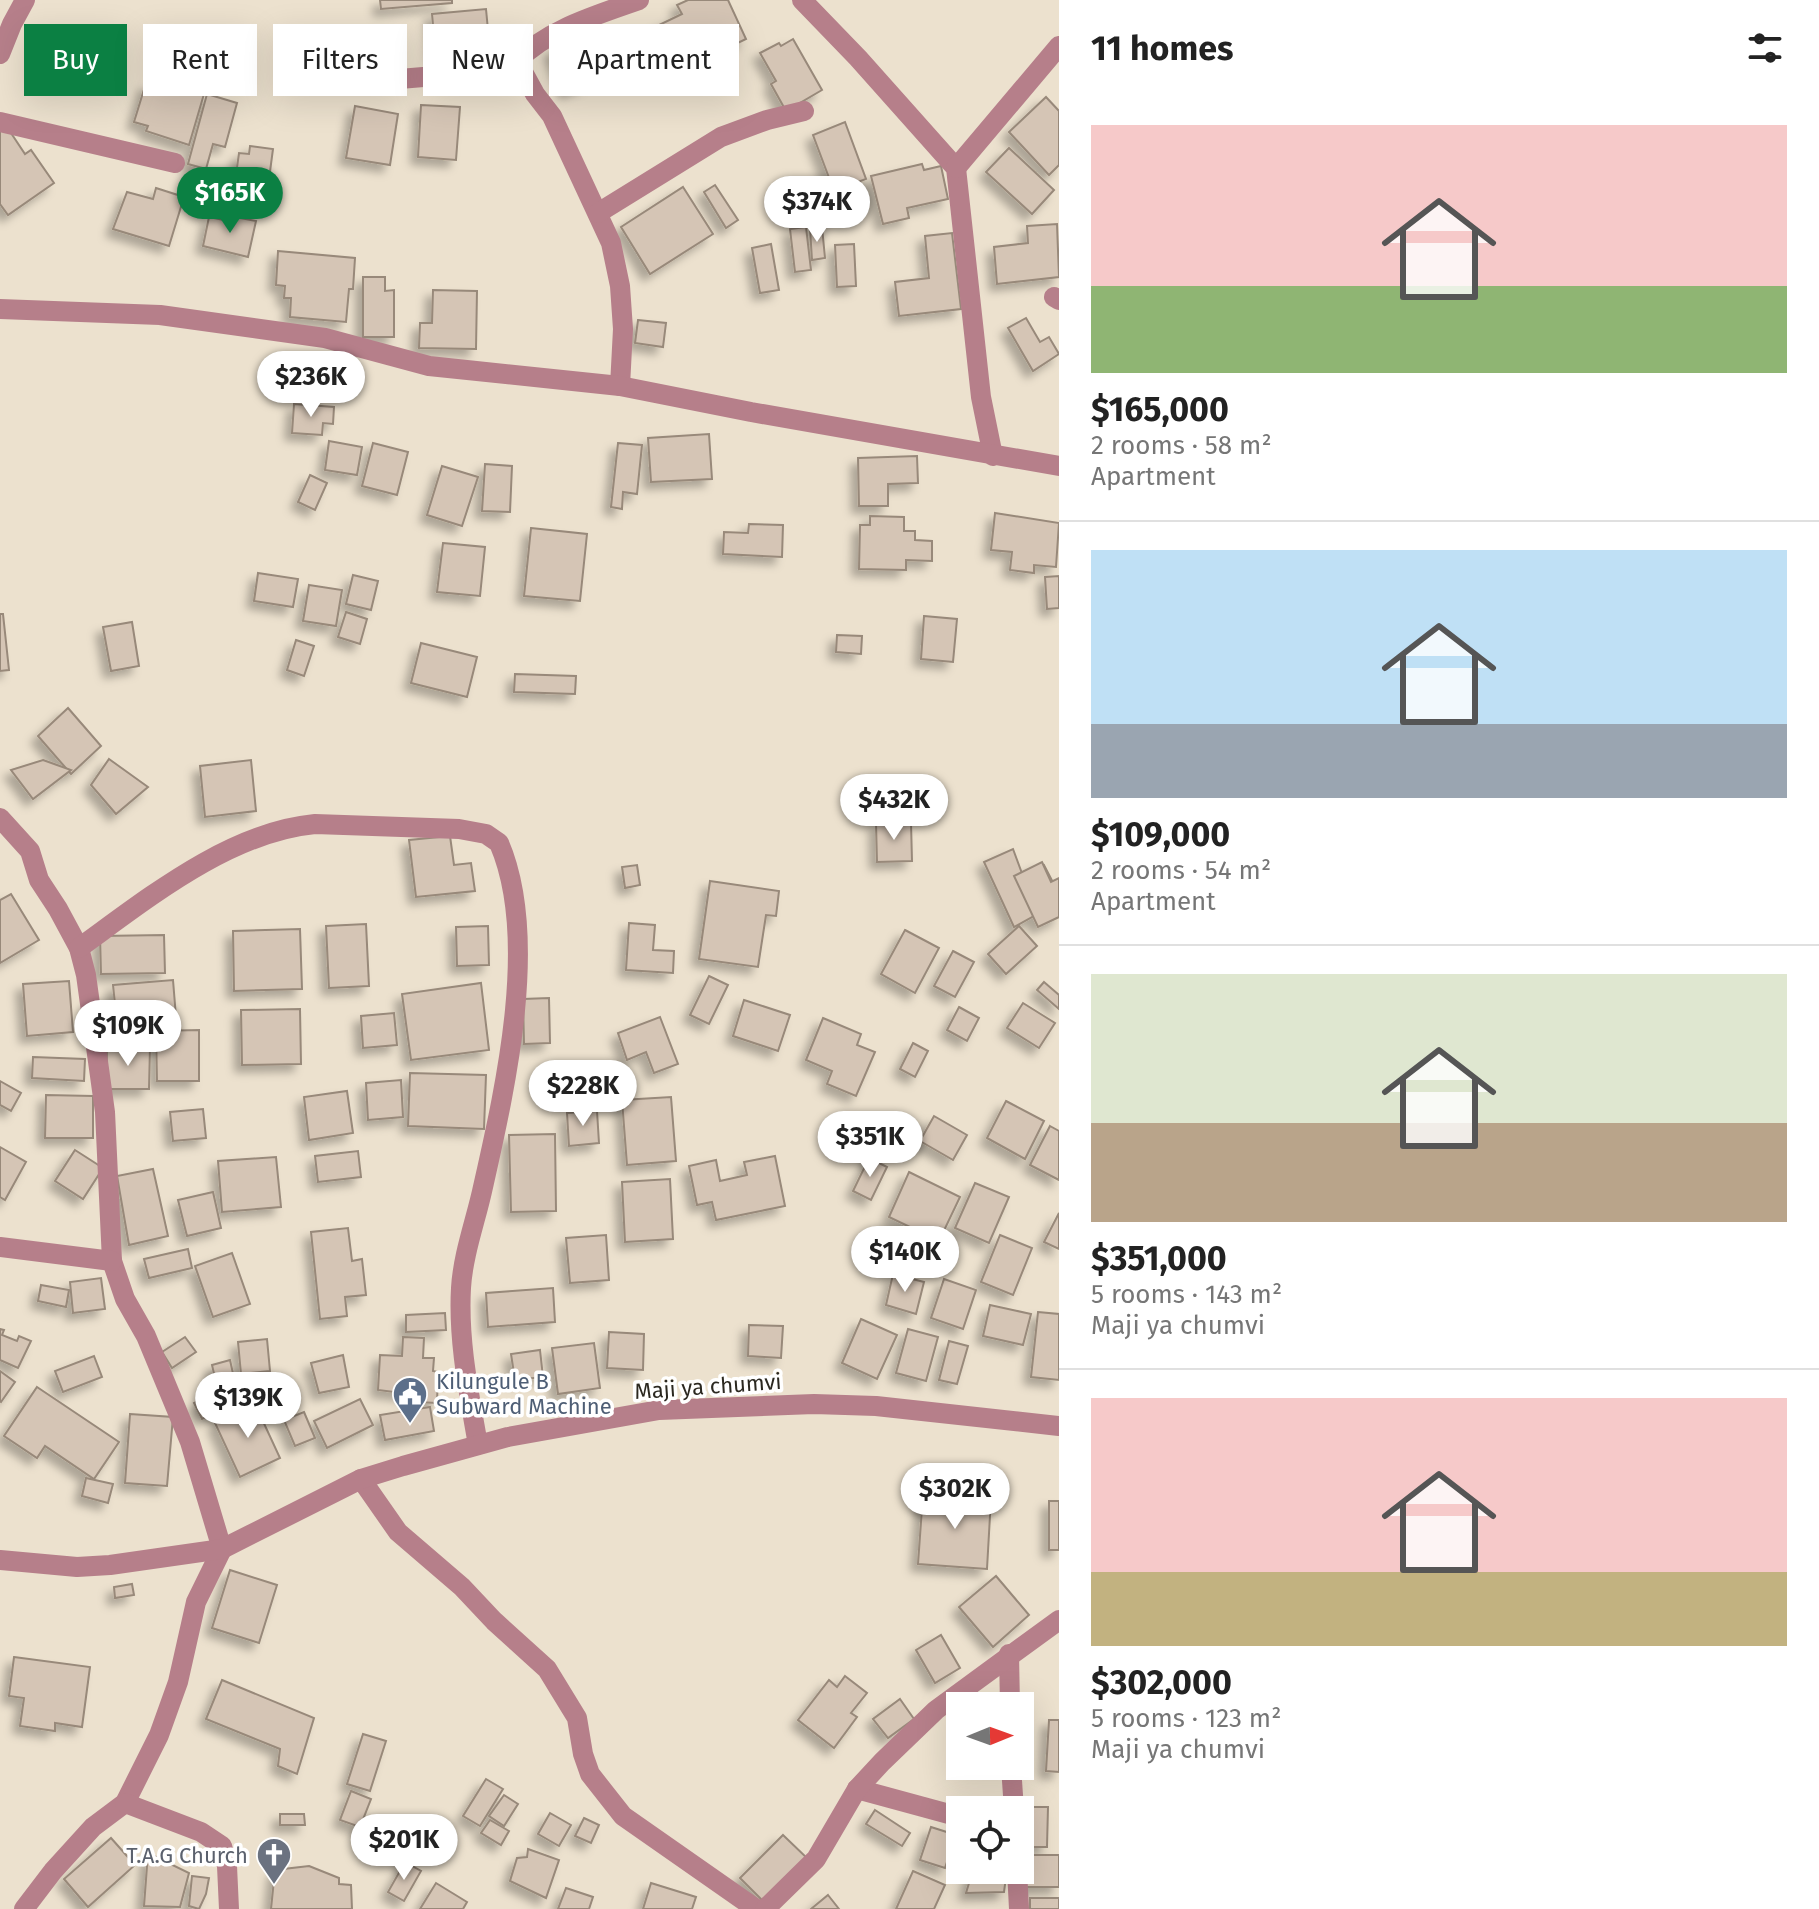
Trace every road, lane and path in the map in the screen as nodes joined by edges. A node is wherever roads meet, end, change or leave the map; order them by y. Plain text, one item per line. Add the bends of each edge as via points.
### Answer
1 (25, 0) edge
2 (639, 0) edge
3 (802, 0) edge
4 (533, 45) edge
5 (1059, 46) edge
6 (0, 54) edge
7 (533, 90) edge
8 (804, 111) dead end
9 (0, 122) edge
10 (175, 163) dead end
11 (956, 168) junction
12 (598, 213) junction
13 (0, 309) edge
14 (620, 386) junction
15 (993, 456) junction
16 (1059, 466) edge
17 (0, 818) edge
18 (79, 948) junction
19 (0, 1247) edge
20 (112, 1261) junction
21 (1059, 1426) edge
22 (478, 1445) junction
23 (361, 1479) junction
24 (222, 1549) junction
25 (0, 1560) edge
26 (1059, 1620) edge
27 (1009, 1654) junction
28 (1010, 1692) edge
29 (857, 1789) junction
30 (125, 1803) junction
31 (946, 1813) edge
32 (1018, 1884) edge
33 (24, 1909) edge
34 (229, 1909) edge
35 (756, 1909) edge
36 (765, 1909) edge
37 (1019, 1909) edge

1 - 6 street
2 - 4 street via 600,12
3 - 11 street
5 - 11 street
7 - 12 street via 552,116
8 - 12 street via 721,137
9 - 10 street
11 - 15 street via 981,397
12 - 14 street via 620,286
13 - 14 street via 160,315 325,338 429,366
14 - 15 street
15 - 16 street
17 - 18 street via 30,851 39,880
18 - 20 street via 105,1112
18 - 22 street via 190,871 295,826 459,829 486,834 499,843 512,889 518,945 503,1090 461,1286 464,1365
19 - 20 street
20 - 24 street via 190,1442
21 - 22 street, Maji ya chumvi via 814,1404 659,1410
22 - 23 street, Maji ya chumvi
23 - 24 street, Maji ya chumvi
23 - 35 street via 398,1532 547,1669 577,1718 590,1774 623,1816
24 - 25 street, Maji ya chumvi via 77,1567
24 - 30 street via 196,1602 178,1682 159,1735
26 - 27 street
27 - 28 street
27 - 29 street via 936,1710
29 - 31 street
29 - 36 street via 816,1859
30 - 33 street via 93,1827
30 - 34 street via 201,1832 222,1846
32 - 37 street

